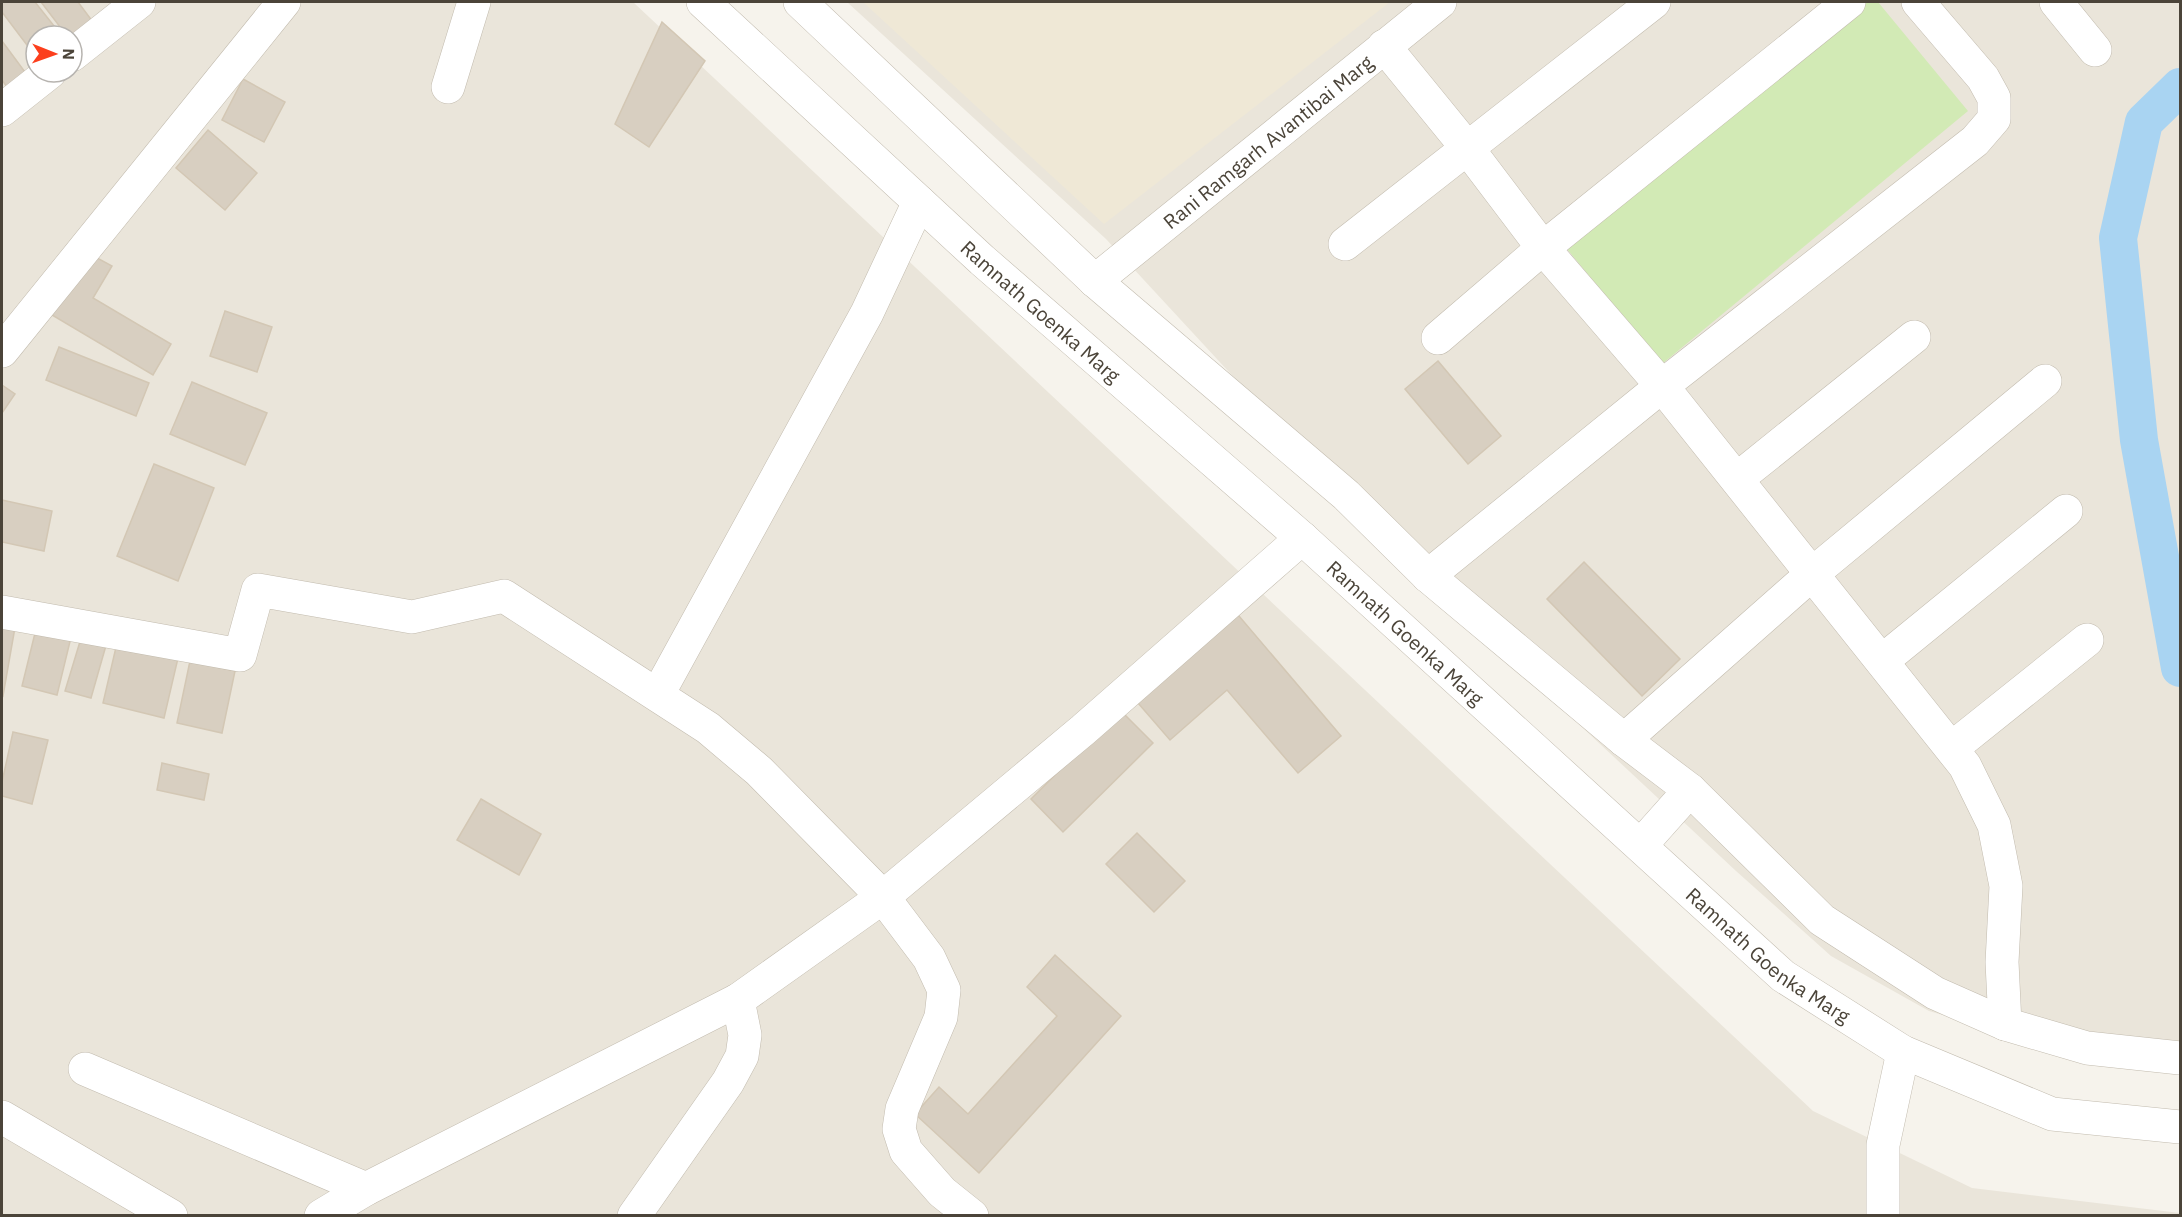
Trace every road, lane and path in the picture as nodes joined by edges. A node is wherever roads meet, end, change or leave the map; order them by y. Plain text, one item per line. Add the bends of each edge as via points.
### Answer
1 (285, 2) edge
2 (474, 2) edge
3 (703, 2) edge
4 (800, 2) edge
5 (1440, 2) edge
6 (1654, 2) edge
7 (1849, 2) edge
8 (1918, 2) edge
9 (2056, 2) edge
10 (135, 3) edge
11 (84, 45) edge
12 (1384, 46) junction
13 (2095, 50) dead end
14 (35, 84) edge
15 (448, 87) dead end
16 (2, 110) edge
17 (1468, 149) junction
18 (920, 202) junction
19 (1345, 244) dead end
20 (1543, 248) junction
21 (1095, 281) junction
22 (1914, 337) dead end
23 (1438, 338) dead end
24 (2, 351) edge
25 (2045, 381) dead end
26 (1662, 386) junction
27 (1737, 479) junction
28 (2066, 512) dead end
29 (1302, 538) junction
30 (1812, 574) junction
31 (1428, 576) junction
32 (2, 612) edge
33 (2087, 640) dead end
34 (1882, 661) junction
35 (658, 694) junction
36 (1624, 740) junction
37 (1952, 748) junction
38 (1690, 790) junction
39 (1641, 845) junction
40 (883, 897) junction
41 (738, 1000) junction
42 (2005, 1024) junction
43 (1903, 1052) junction
44 (2181, 1058) edge
45 (85, 1069) dead end
46 (2, 1117) edge
47 (2181, 1127) edge
48 (366, 1189) junction
49 (938, 1204) edge
50 (171, 1215) edge
51 (321, 1215) edge
52 (634, 1215) edge
53 (972, 1215) edge
54 (1883, 1215) edge

1 - 24 street
2 - 15 street
3 - 18 street, Ramnath Goenka Marg
4 - 21 street
5 - 12 street, Rani Ramgarh Avantibai Marg
6 - 17 street
7 - 20 street
8 - 26 street via 1983,78 1994,98 1994,119 1975,141
9 - 13 street
10 - 11 street
12 - 17 street
12 - 21 street, Rani Ramgarh Avantibai Marg
14 - 16 street
17 - 19 street
17 - 20 street
18 - 29 street, Ramnath Goenka Marg via 990,268
18 - 35 street via 867,313
20 - 23 street
20 - 26 street
21 - 31 street via 1346,495
22 - 27 street
25 - 30 street
26 - 27 street
26 - 31 street
27 - 30 street
28 - 34 street
29 - 39 street, Ramnath Goenka Marg
29 - 40 street via 1083,730
30 - 34 street
30 - 36 street
31 - 36 street
32 - 35 street via 240,656 258,590 412,617 504,596
33 - 37 street
34 - 37 street
35 - 40 street via 708,728 759,771
36 - 38 street
37 - 42 street via 1965,765 1994,825 2004,876
38 - 39 street
38 - 42 street via 1822,920 1935,993
39 - 43 street, Ramnath Goenka Marg via 1783,976
40 - 41 street
40 - 49 street via 929,958 944,990 941,1017 902,1109 899,1129 906,1151
41 - 48 street
41 - 52 street via 745,1035 742,1056 728,1082
42 - 44 street via 2087,1048
43 - 47 street, Ramnath Goenka Marg via 2052,1114
43 - 54 street via 1883,1145
45 - 48 street
46 - 50 street
48 - 51 street
49 - 53 street

